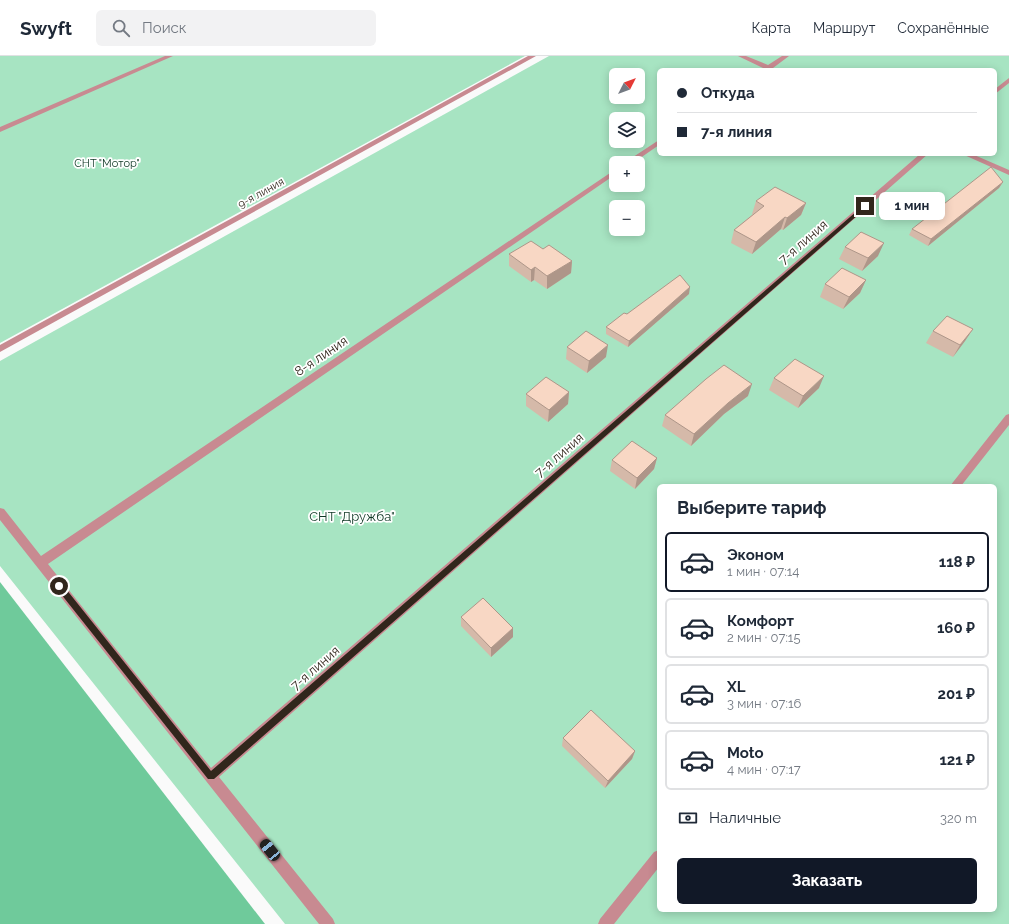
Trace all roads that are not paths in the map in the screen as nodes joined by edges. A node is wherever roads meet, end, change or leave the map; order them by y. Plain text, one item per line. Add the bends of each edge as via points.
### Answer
1 (170, 56) edge
2 (533, 56) edge
3 (741, 56) edge
4 (786, 56) edge
5 (767, 68) edge
6 (770, 68) edge
7 (1009, 80) edge
8 (997, 90) edge
9 (0, 130) edge
10 (657, 143) edge
11 (638, 156) edge
12 (922, 156) edge
13 (971, 156) edge
14 (1009, 173) edge
15 (609, 176) edge
16 (0, 349) edge
17 (1009, 418) edge
18 (957, 484) edge
19 (0, 512) edge
20 (40, 563) junction
21 (211, 776) junction
22 (657, 859) edge
23 (328, 924) edge
24 (605, 924) edge

1 - 9 street
2 - 16 street, 9-я линия
3 - 5 street
4 - 6 street
7 - 8 street
10 - 11 street
12 - 21 street, 7-я линия
13 - 14 street
15 - 20 street, 8-я линия
17 - 18 street
19 - 20 street
20 - 21 street
21 - 23 street
22 - 24 street

